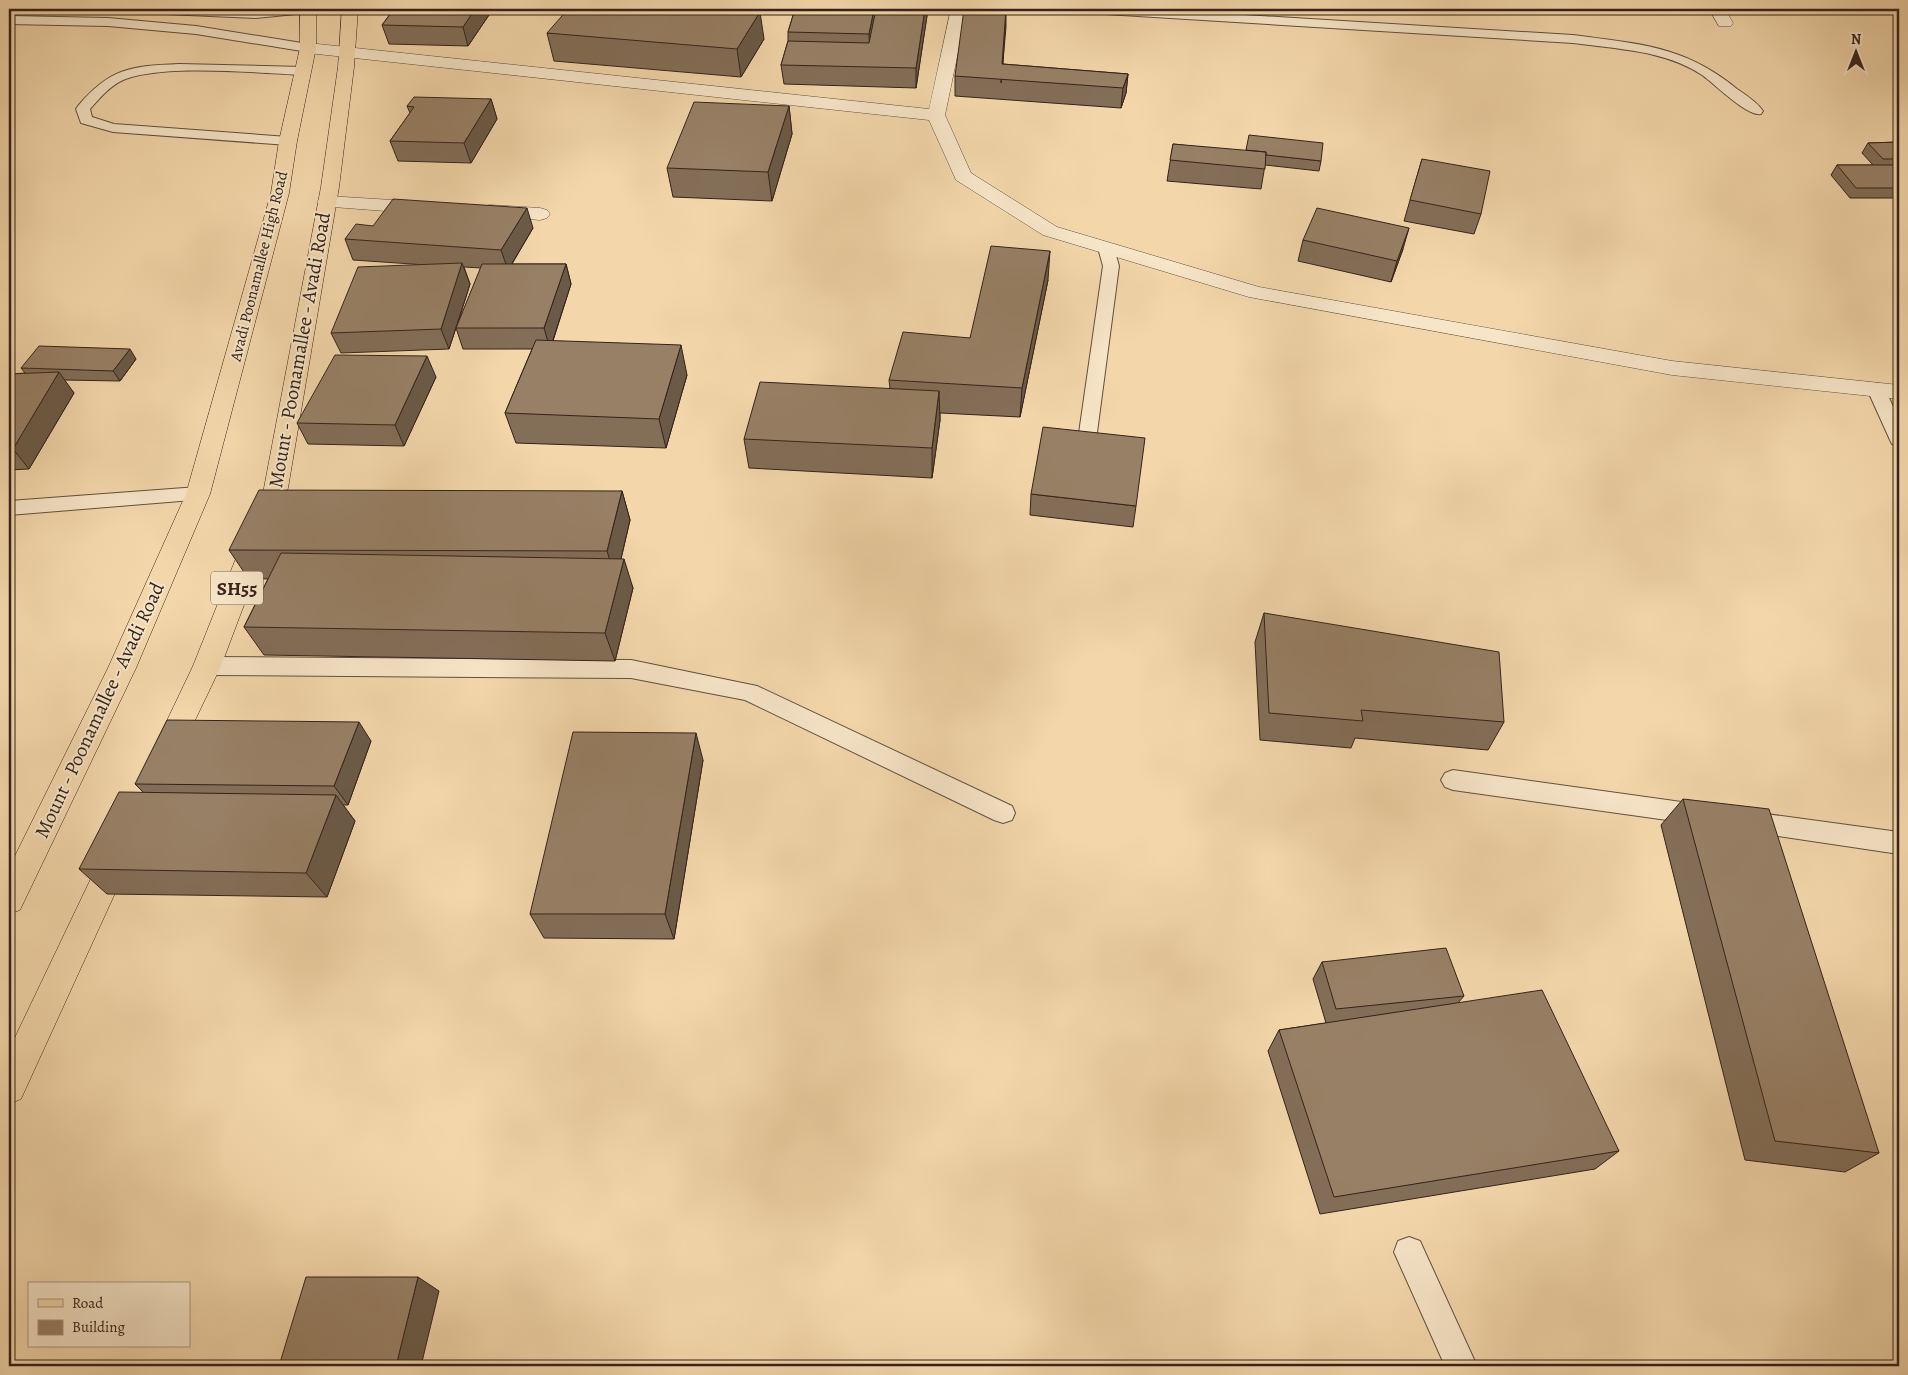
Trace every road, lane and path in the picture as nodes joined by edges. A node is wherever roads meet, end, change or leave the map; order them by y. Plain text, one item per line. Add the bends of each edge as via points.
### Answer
1 (142, 9) edge
2 (307, 9) edge
3 (350, 9) edge
4 (959, 9) edge
5 (1088, 9) edge
6 (1717, 9) edge
7 (9, 20) edge
8 (1725, 23) dead end
9 (308, 48) junction
10 (348, 52) junction
11 (302, 71) junction
12 (1756, 111) dead end
13 (936, 115) junction
14 (288, 141) junction
15 (327, 202) junction
16 (443, 209) edge
17 (472, 210) edge
18 (540, 214) dead end
19 (1106, 248) junction
20 (1876, 389) junction
21 (1899, 392) edge
22 (214, 432) joint
23 (1087, 440) edge
24 (1899, 440) edge
25 (198, 494) junction
26 (9, 508) edge
27 (207, 666) junction
28 (156, 774) edge
29 (1454, 780) dead end
30 (1003, 813) dead end
31 (126, 836) edge
32 (1899, 843) edge
33 (9, 900) edge
34 (9, 1087) edge
35 (1409, 1252) dead end
36 (1461, 1366) edge

1 - 2 lane via 256,14
2 - 9 main road, Avadi Poonamallee High Road
3 - 10 main road, Mount - Poonamallee - Avadi Road / SH55
4 - 13 street
5 - 12 lane via 1573,39 1627,47 1665,54 1697,66
6 - 8 street
7 - 9 lane via 118,23 196,30
9 - 10 street
9 - 11 main road, Avadi Poonamallee High Road
10 - 13 street
10 - 15 main road, Mount - Poonamallee - Avadi Road / SH55
11 - 14 main road, Avadi Poonamallee High Road
11 - 14 lane via 164,68 135,72 117,78 96,93 83,110 86,120 113,128
13 - 19 street via 964,176 1050,231
14 - 22 main road, Avadi Poonamallee High Road via 280,193
15 - 16 street
15 - 27 main road, Mount - Poonamallee - Avadi Road / SH55 via 276,488
17 - 18 street
19 - 20 street via 1256,293 1672,368
19 - 23 lane via 1111,266
20 - 21 street
20 - 24 lane
22 - 25 main road, Mount - Poonamallee - Avadi Road
25 - 26 lane
25 - 33 main road, Mount - Poonamallee - Avadi Road via 122,668
27 - 28 main road, Mount - Poonamallee - Avadi Road / SH55
27 - 30 lane via 631,669 749,692
29 - 32 lane
31 - 34 main road
35 - 36 lane

